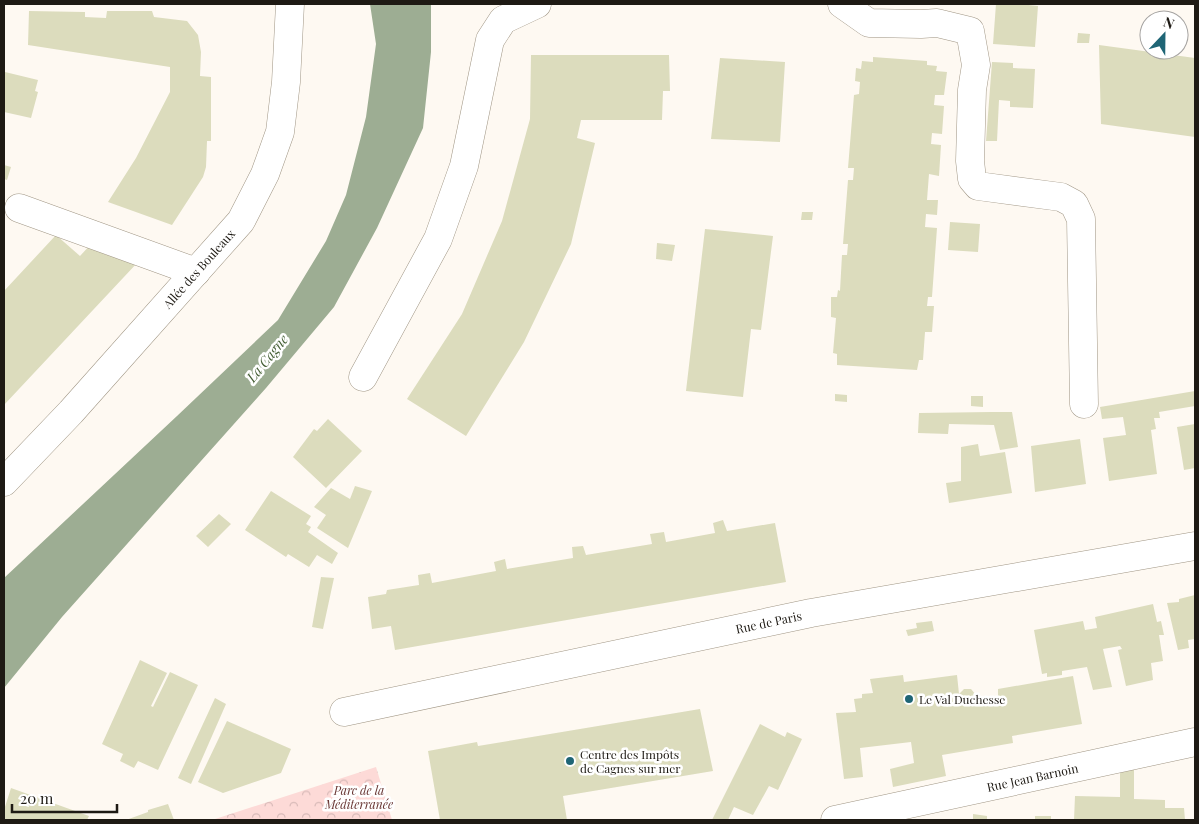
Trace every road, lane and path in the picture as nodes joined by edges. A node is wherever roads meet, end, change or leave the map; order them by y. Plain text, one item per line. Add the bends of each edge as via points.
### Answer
1 (290, 4) edge
2 (537, 4) edge
3 (842, 4) edge
4 (19, 208) dead end
5 (196, 272) junction
6 (363, 377) dead end
7 (1084, 404) dead end
8 (4, 482) edge
9 (1195, 546) edge
10 (344, 712) dead end
11 (1195, 742) edge
12 (871, 817) edge
13 (835, 820) edge

1 - 5 street, Allée des Bouleaux via 280,132 265,174 241,221
2 - 6 street via 504,20 490,40 464,166 438,239
3 - 7 street via 870,23 937,23 970,31 976,65 972,90 972,179 978,186 1061,196 1074,204 1081,219
4 - 5 street
5 - 8 street, Allée des Bouleaux
9 - 10 street, Rue de Paris via 811,613
11 - 12 street, Rue Jean Barnoin
12 - 13 street, Rue Jean Barnoin

